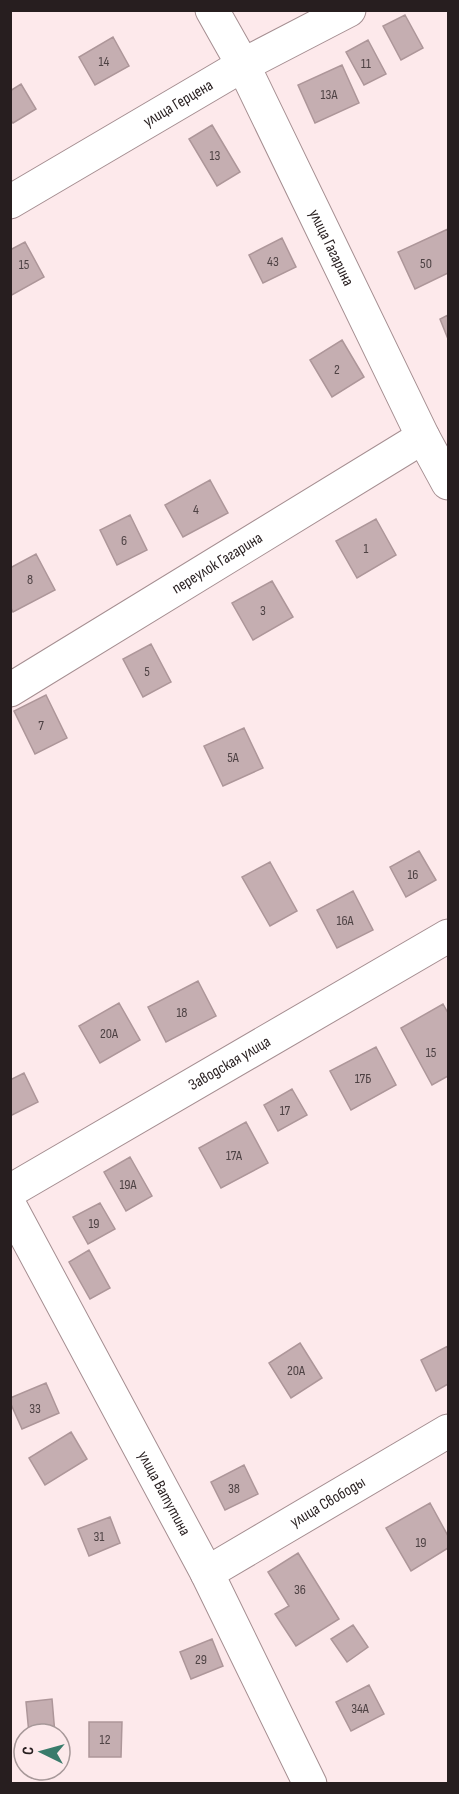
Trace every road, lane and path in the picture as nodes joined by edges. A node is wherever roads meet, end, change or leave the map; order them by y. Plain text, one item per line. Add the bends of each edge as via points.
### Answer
1 (212, 10) edge
2 (349, 10) edge
3 (243, 65) junction
4 (10, 202) edge
5 (423, 437) junction
6 (448, 483) edge
7 (10, 690) edge
8 (448, 936) edge
9 (10, 1191) edge
10 (10, 1206) edge
11 (448, 1431) edge
12 (207, 1573) junction
13 (310, 1784) edge

1 - 3 street, улица Гагарина
2 - 3 street, улица Герцена
3 - 4 street, улица Герцена
3 - 5 street, улица Гагарина
5 - 6 street, улица Гагарина
5 - 7 street, переулок Гагарина
8 - 9 street, Заводская улица
10 - 12 street, улица Ватутина
11 - 12 street, улица Свободы
12 - 13 street, улица Ватутина

